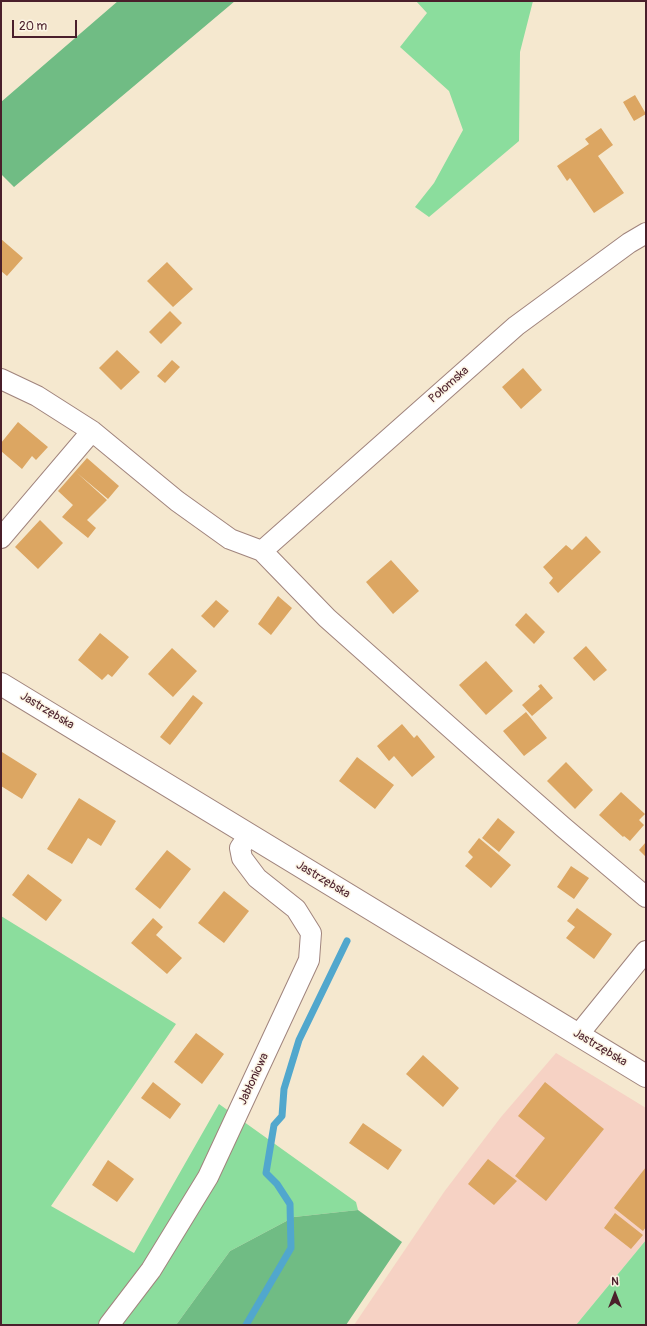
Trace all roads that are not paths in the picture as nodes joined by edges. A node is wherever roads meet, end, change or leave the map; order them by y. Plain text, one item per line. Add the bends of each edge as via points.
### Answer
1 (646, 233) edge
2 (1, 379) edge
3 (92, 431) junction
4 (1, 538) edge
5 (262, 551) junction
6 (1, 684) edge
7 (249, 835) junction
8 (646, 897) edge
9 (646, 951) edge
10 (578, 1035) junction
11 (646, 1076) edge
12 (109, 1325) edge

1 - 5 street, Połomska via 516,326
2 - 3 street via 37,396
3 - 4 street
3 - 5 street via 177,501 230,539
5 - 8 street via 333,624
6 - 7 main road, Jastrzębska
7 - 10 main road, Jastrzębska
7 - 12 street, Jabłoniowa via 240,848 242,858 257,878 296,909 311,933 309,960 208,1177 152,1270
9 - 10 street
10 - 11 main road, Jastrzębska

